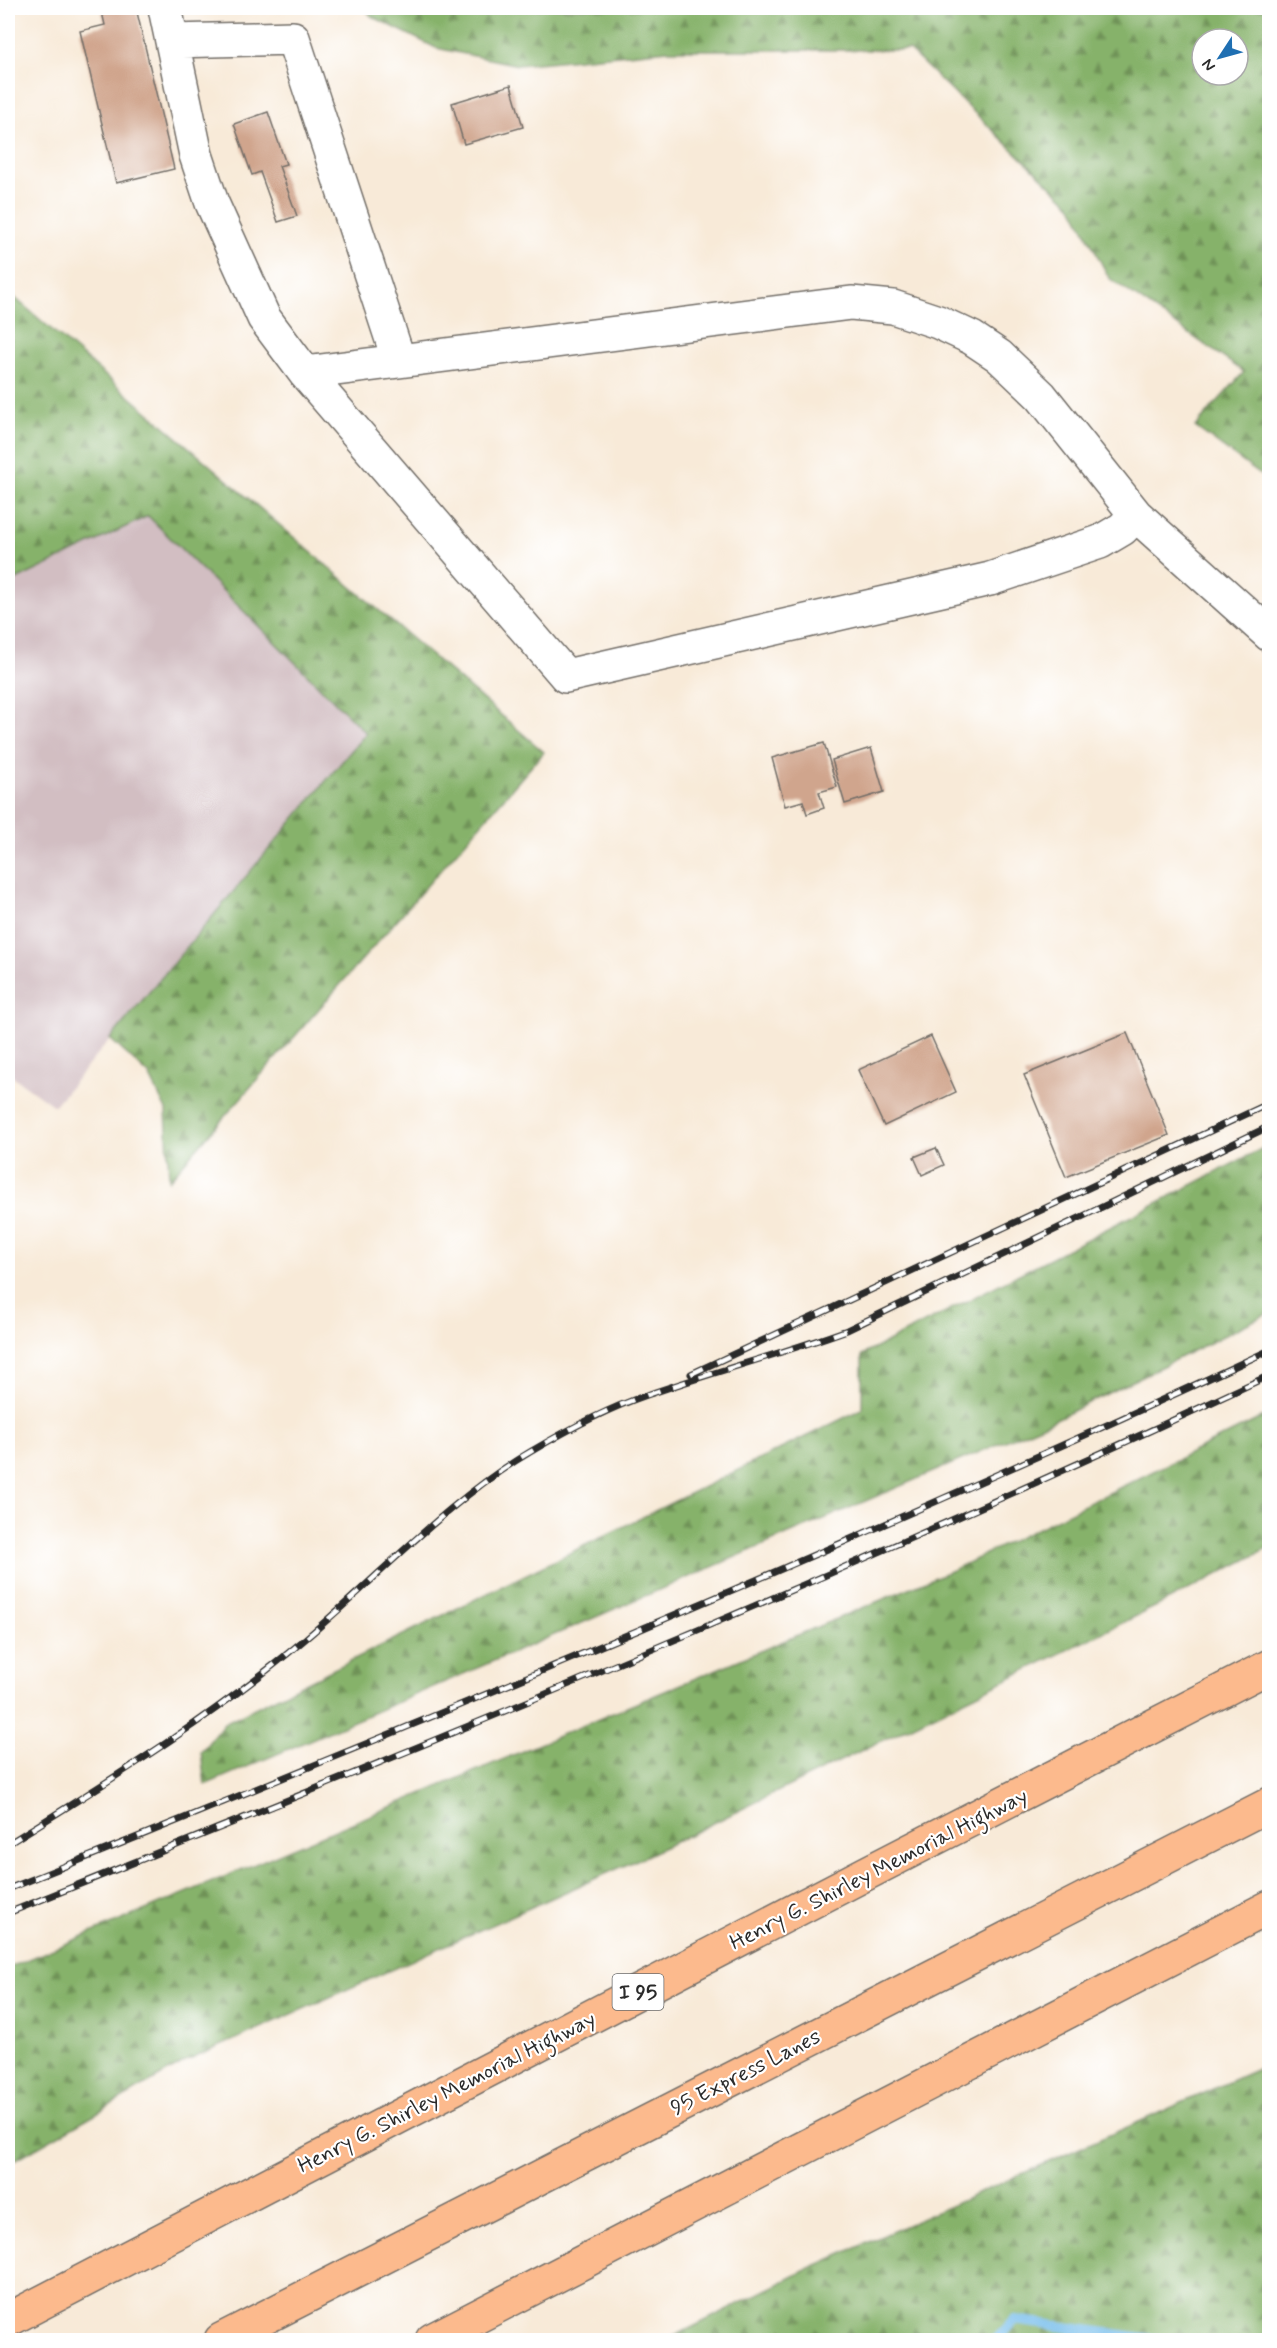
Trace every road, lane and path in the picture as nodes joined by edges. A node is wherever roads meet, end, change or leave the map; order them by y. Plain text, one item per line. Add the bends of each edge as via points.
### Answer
1 (165, 8) edge
2 (172, 41) junction
3 (399, 361) junction
4 (305, 373) junction
5 (1136, 515) junction
6 (1269, 635) edge
7 (1269, 1666) edge
8 (1269, 1804) edge
9 (1269, 1907) edge
10 (8, 2320) edge
11 (221, 2340) edge
12 (432, 2340) edge

1 - 2 lane
2 - 3 lane via 293,38
2 - 4 lane via 193,143 212,203 264,318
3 - 4 lane
3 - 5 lane via 851,303 893,307 972,338 1019,373
4 - 5 lane via 566,676 990,579 1100,542
5 - 6 lane
7 - 10 highway, Henry G. Shirley Memorial Highway / I 95
8 - 11 highway, 95 Express Lanes
9 - 12 highway

